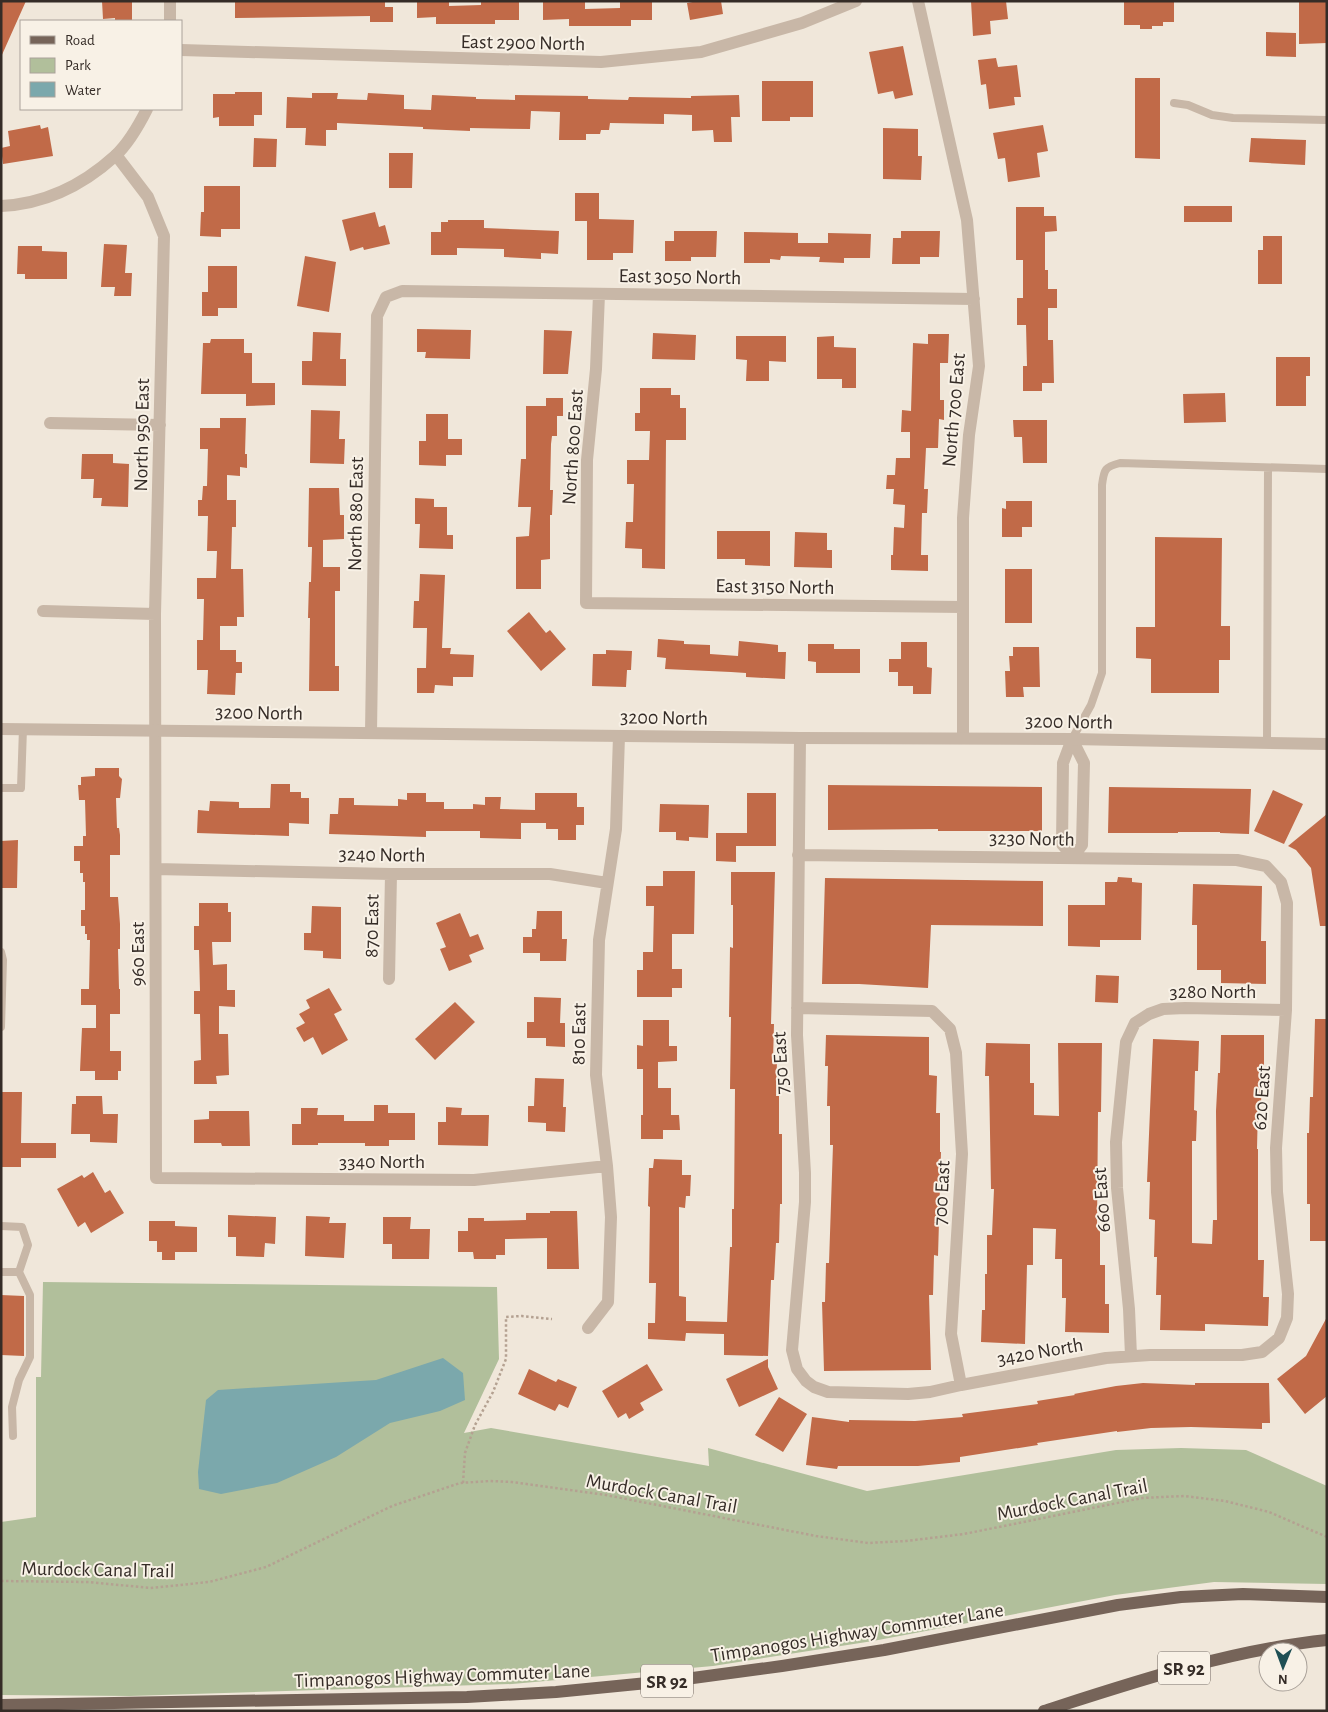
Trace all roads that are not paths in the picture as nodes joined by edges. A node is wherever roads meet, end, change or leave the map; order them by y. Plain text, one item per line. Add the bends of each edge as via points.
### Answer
1 (170, 1) edge
2 (856, 1) edge
3 (918, 1) edge
4 (170, 20) edge
5 (182, 50) edge
6 (1174, 103) dead end
7 (146, 110) edge
8 (1327, 120) edge
9 (116, 155) junction
10 (1, 206) edge
11 (599, 294) junction
12 (386, 297) joint
13 (974, 299) junction
14 (50, 423) dead end
15 (160, 424) junction
16 (1268, 468) junction
17 (1327, 470) edge
18 (586, 603) joint
19 (963, 607) junction
20 (43, 611) dead end
21 (156, 614) junction
22 (23, 728) junction
23 (1, 729) edge
24 (155, 730) junction
25 (371, 733) junction
26 (619, 736) junction
27 (800, 738) junction
28 (963, 738) junction
29 (1072, 739) junction
30 (1267, 743) junction
31 (1327, 744) edge
32 (1, 788) edge
33 (798, 855) junction
34 (1072, 857) junction
35 (1266, 866) joint
36 (156, 869) junction
37 (391, 874) junction
38 (608, 883) junction
39 (1, 952) edge
40 (390, 979) dead end
41 (797, 1008) junction
42 (1286, 1010) junction
43 (1, 1027) edge
44 (1126, 1042) joint
45 (607, 1166) junction
46 (156, 1178) joint
47 (1, 1226) edge
48 (1, 1272) edge
49 (19, 1272) junction
50 (588, 1328) dead end
51 (1279, 1338) joint
52 (1131, 1356) junction
53 (806, 1381) joint
54 (961, 1385) junction
55 (13, 1436) dead end
56 (1327, 1597) edge
57 (1327, 1640) edge
58 (1, 1705) edge
59 (1044, 1711) edge

1 - 4 street
2 - 5 street, East 2900 North via 802,23 701,52 601,62
3 - 13 street, North 700 East via 967,220
6 - 8 lane via 1233,118
7 - 9 street via 138,127
9 - 10 street via 79,183 47,198
9 - 15 street, North 950 East via 148,197 164,236
11 - 12 street, East 3050 North via 402,291
11 - 13 street, East 3050 North
11 - 18 street, North 800 East via 587,460
12 - 25 street, North 880 East via 377,316
13 - 19 street, North 700 East via 979,366 969,435 963,518
14 - 15 street
15 - 21 street, North 950 East
16 - 17 lane
16 - 29 lane via 1120,463 1109,466 1104,472 1102,674 1091,706
16 - 30 lane
18 - 19 street, East 3150 North
19 - 28 street, North 700 East
20 - 21 street
21 - 24 street, North 950 East
22 - 23 street, 3200 North
22 - 24 street, 3200 North
22 - 32 lane via 21,788
24 - 25 street, 3200 North
24 - 36 street, 960 East
25 - 26 street, 3200 North
26 - 27 street, 3200 North
26 - 38 street, 810 East via 616,829
27 - 28 street, 3200 North
27 - 33 street, 750 East
28 - 29 street, 3200 North
29 - 30 street, 3200 North
29 - 34 street via 1063,763 1062,844
29 - 34 street via 1084,763 1082,844
30 - 31 street, 3200 North
33 - 34 street, 3230 North
33 - 41 street, 750 East
34 - 35 street, 3230 North via 1237,860
35 - 42 street, 620 East via 1281,882 1287,903
36 - 37 street, 3240 North
36 - 46 street, 960 East
37 - 38 street, 3240 North via 550,874
37 - 40 street, 870 East
38 - 45 street, 810 East via 599,940 596,1076
39 - 43 lane
41 - 53 street, 750 East via 805,1202 792,1350 797,1370
41 - 54 street, 700 East via 932,1011 950,1029 956,1052 962,1154 951,1334
42 - 44 street, 3280 North via 1163,1010 1135,1023
42 - 51 street, 620 East via 1276,1148 1277,1192 1288,1294 1287,1318
44 - 52 street, 660 East via 1116,1160
45 - 46 street, 3340 North via 474,1180
45 - 50 street, 810 East via 611,1217 608,1302
47 - 49 lane via 22,1226 28,1244
48 - 49 lane
49 - 55 lane via 30,1295 30,1357 19,1380 12,1407
51 - 52 street, 3420 North via 1262,1352 1242,1355
52 - 54 street, 3420 North
53 - 54 street, 3420 North via 828,1392 847,1393 908,1394
56 - 58 main road, Timpanogos Highway Commuter Lane / SR 92 via 1243,1594 1172,1598 792,1665 556,1692 467,1697
57 - 59 main road, SR 92 via 1283,1645 1212,1660

